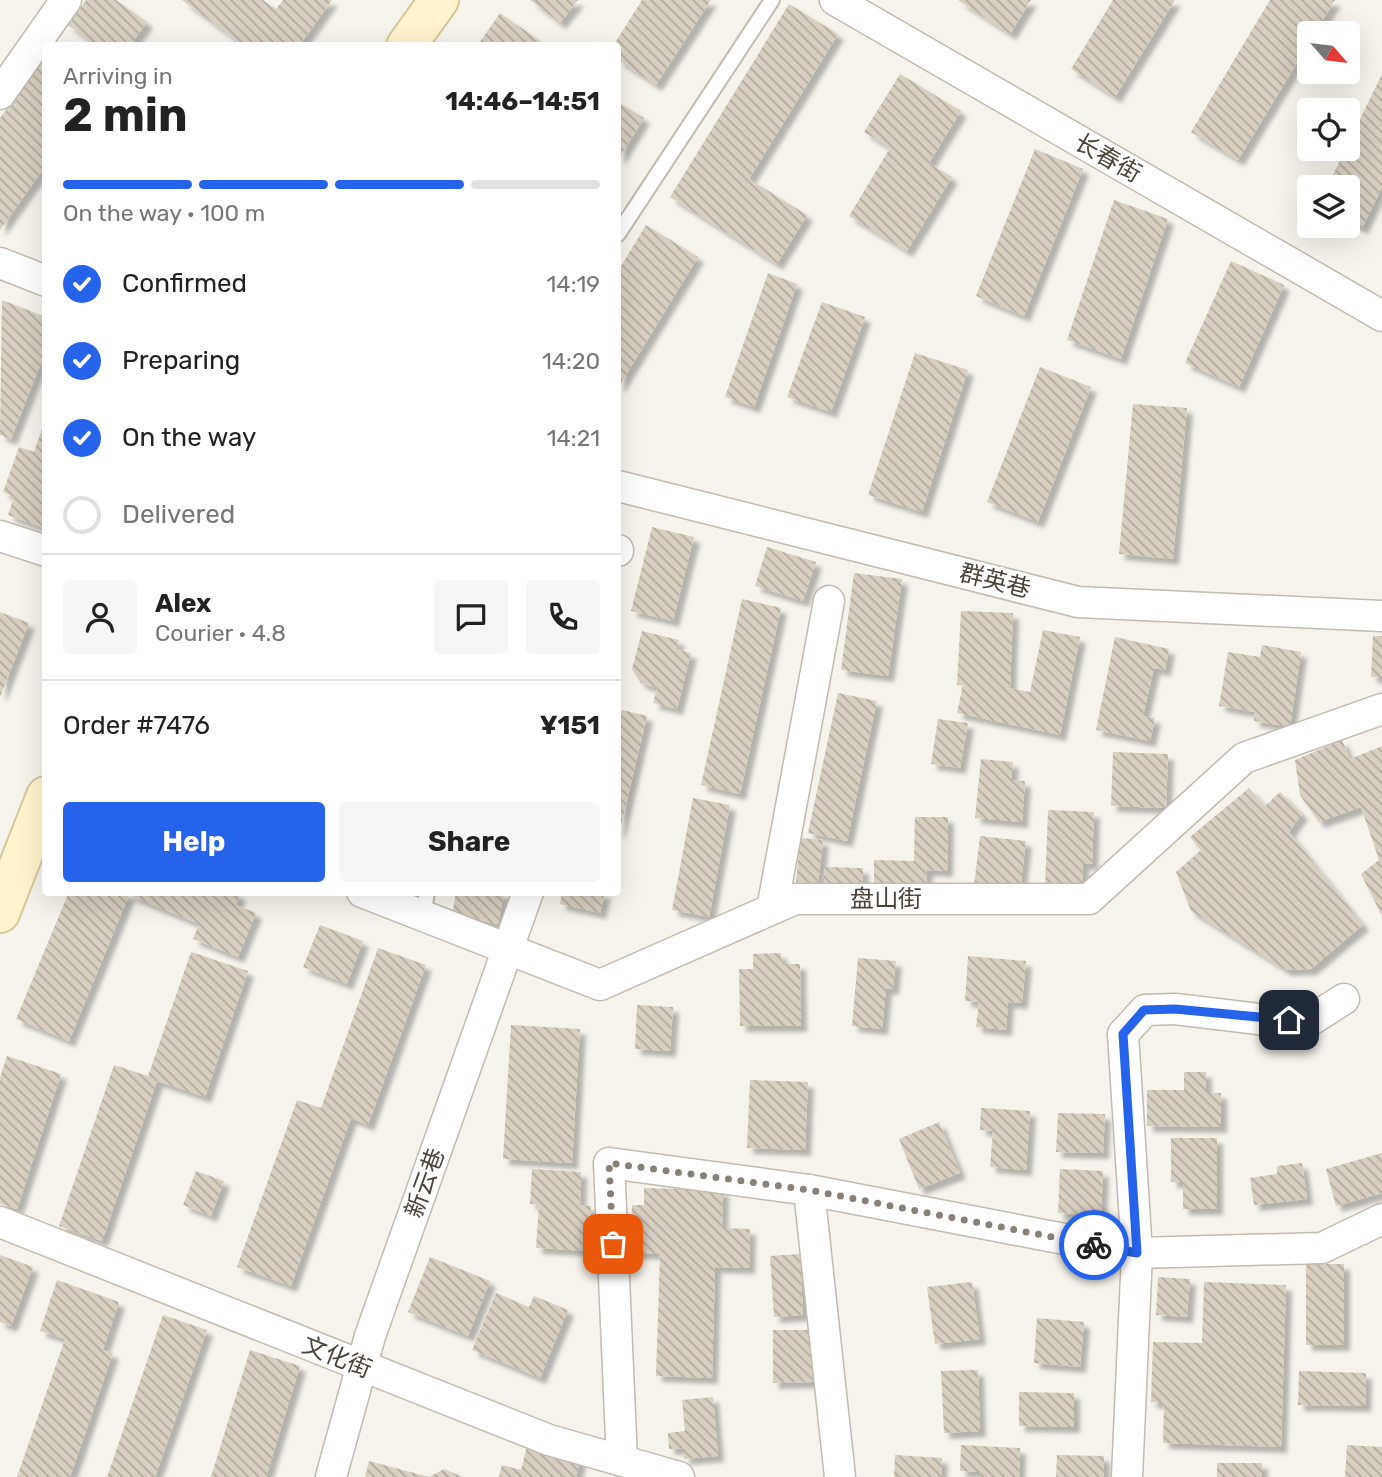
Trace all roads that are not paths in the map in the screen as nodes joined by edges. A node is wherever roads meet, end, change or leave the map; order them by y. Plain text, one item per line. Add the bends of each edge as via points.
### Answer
1 (66, 0) edge
2 (439, 0) edge
3 (772, 0) edge
4 (835, 0) edge
5 (409, 42) edge
6 (0, 94) edge
7 (621, 229) edge
8 (0, 263) edge
9 (42, 279) edge
10 (1382, 316) edge
11 (621, 487) edge
12 (0, 536) edge
13 (42, 550) edge
14 (829, 601) dead end
15 (1382, 617) edge
16 (1382, 709) edge
17 (42, 806) edge
18 (381, 896) edge
19 (527, 896) edge
20 (425, 905) edge
21 (772, 909) junction
22 (0, 913) edge
23 (510, 950) junction
24 (1344, 999) dead end
25 (809, 1190) junction
26 (1382, 1219) edge
27 (0, 1222) edge
28 (1137, 1253) junction
29 (361, 1366) junction
30 (622, 1461) junction
31 (331, 1477) edge
32 (679, 1477) edge
33 (840, 1477) edge
34 (1127, 1477) edge

1 - 6 street
2 - 5 main road
3 - 7 lane
4 - 10 street, 长春街
8 - 9 street
11 - 15 street, 群英巷 via 1078,602
12 - 13 street
14 - 21 street
16 - 21 street, 盘山街 via 1244,758 1089,899 795,899
17 - 22 main road
18 - 20 street, 盘山街
19 - 23 street, 新云巷
20 - 23 street, 盘山街
21 - 23 street, 盘山街 via 600,985
23 - 29 street, 新云巷
24 - 28 street via 1311,1020 1144,1010 1123,1034
25 - 28 street
25 - 30 street via 609,1163
25 - 33 street
26 - 28 street via 1322,1248
27 - 29 street, 文化街
28 - 34 street
29 - 30 street, 文化街 via 549,1440
29 - 31 street, 新云巷
30 - 32 street, 文化街

